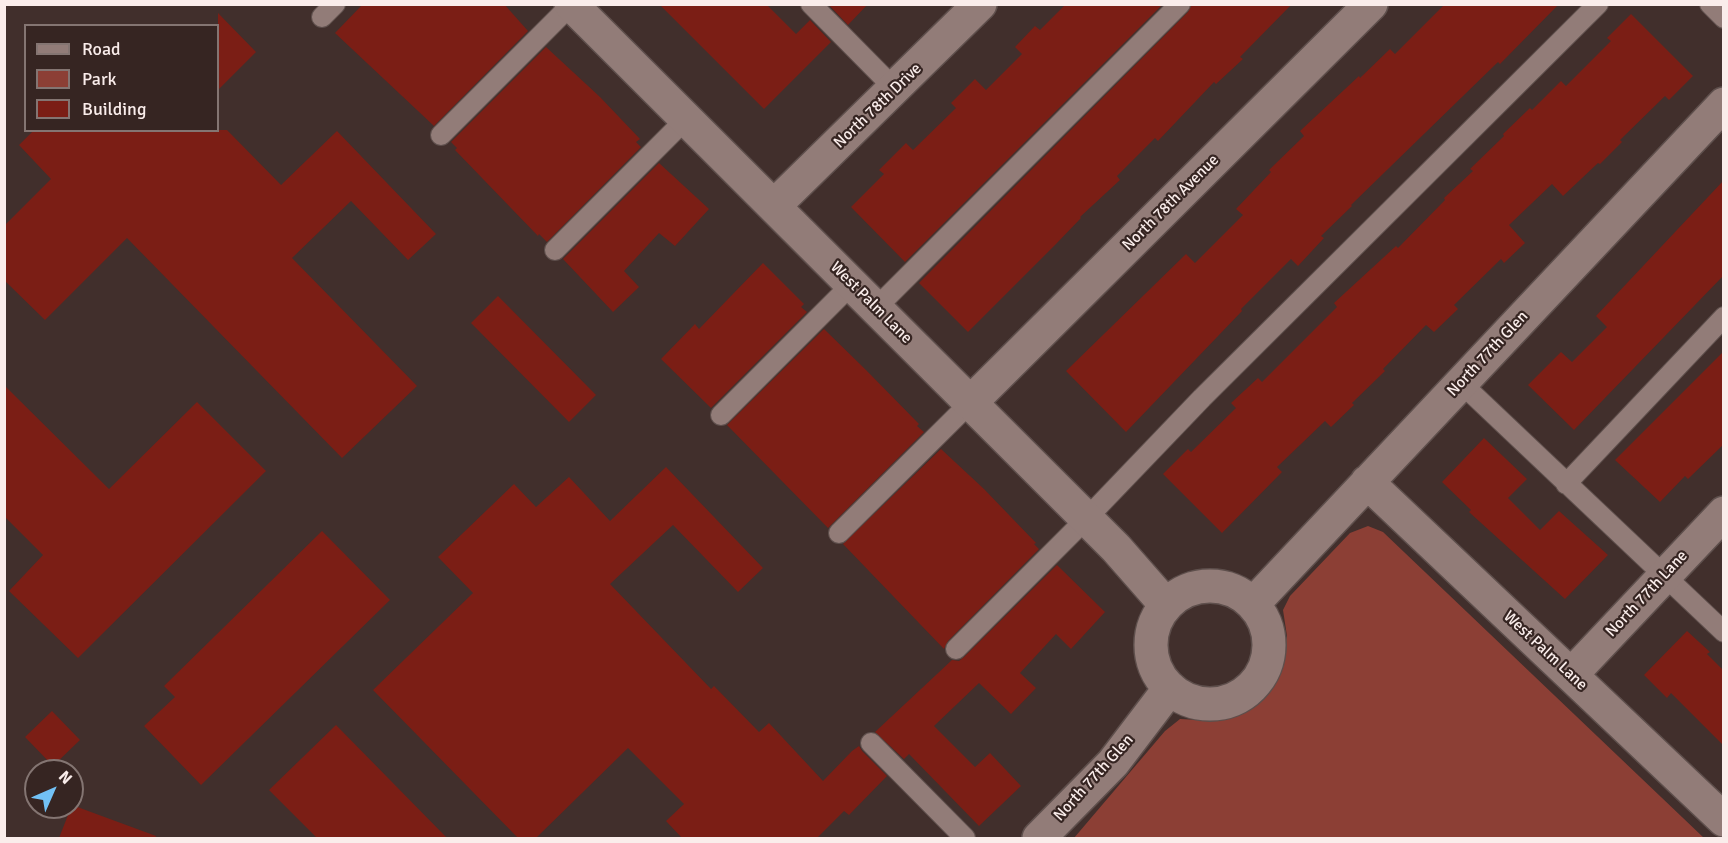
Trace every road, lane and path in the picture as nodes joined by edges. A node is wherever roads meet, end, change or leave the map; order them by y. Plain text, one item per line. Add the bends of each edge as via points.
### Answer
1 (571, 4) edge
2 (811, 4) edge
3 (980, 4) edge
4 (1180, 4) edge
5 (1371, 4) edge
6 (1598, 4) edge
7 (1710, 4) edge
8 (1724, 18) edge
9 (895, 89) junction
10 (1724, 104) edge
11 (686, 119) junction
12 (441, 135) dead end
13 (774, 206) junction
14 (555, 250) dead end
15 (852, 284) junction
16 (875, 309) junction
17 (1724, 317) edge
18 (1461, 383) junction
19 (971, 402) junction
20 (721, 415) dead end
21 (1367, 482) junction
22 (1566, 484) junction
23 (1724, 513) edge
24 (1087, 518) junction
25 (839, 533) dead end
26 (1665, 576) junction
27 (1253, 604) junction
28 (1166, 605) junction
29 (1724, 632) edge
30 (956, 649) dead end
31 (1571, 675) junction
32 (1170, 688) junction
33 (870, 742) dead end
34 (1724, 820) edge
35 (965, 838) edge
36 (1039, 838) edge

1 - 11 street, West Palm Lane
1 - 12 lane
2 - 9 lane
3 - 9 street, North 78th Drive
4 - 16 lane
5 - 19 street, North 78th Avenue
6 - 24 lane via 1202,398
7 - 8 lane
9 - 13 street, North 78th Drive
10 - 18 street, North 77th Glen
11 - 13 street, West Palm Lane
11 - 14 lane
13 - 15 street, West Palm Lane
15 - 16 street, West Palm Lane
15 - 20 lane
16 - 19 street, West Palm Lane
17 - 22 lane
18 - 21 street, North 77th Glen
18 - 22 lane
19 - 24 street, West Palm Lane
19 - 25 lane
21 - 27 street, North 77th Glen
21 - 31 street, West Palm Lane
22 - 26 lane
23 - 26 street, North 77th Lane
24 - 28 street, West Palm Lane
24 - 30 lane
26 - 29 lane
26 - 31 street, North 77th Lane
27 - 28 street via 1238,592 1200,586 1181,593
27 - 32 street via 1263,617 1269,646 1262,675 1252,687 1240,697 1217,704 1187,699
28 - 32 street via 1151,638 1158,674
31 - 34 street, West Palm Lane
32 - 36 street, North 77th Glen via 1113,763
33 - 35 lane

